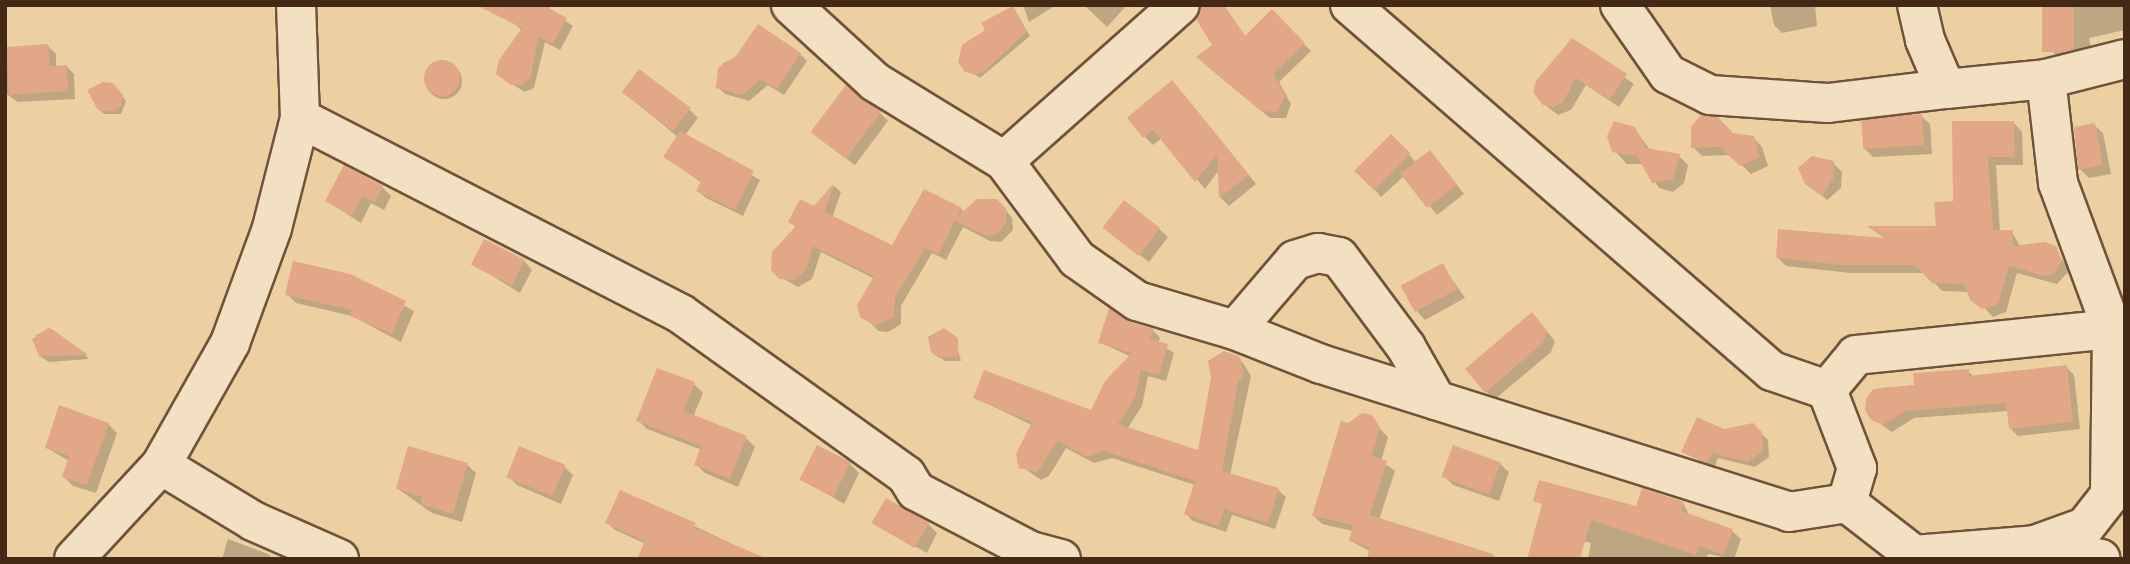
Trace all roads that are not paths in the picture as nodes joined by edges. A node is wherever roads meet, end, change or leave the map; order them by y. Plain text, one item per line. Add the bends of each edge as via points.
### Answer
1 (296, 5) edge
2 (791, 5) edge
3 (1180, 5) edge
4 (1350, 5) edge
5 (1620, 5) edge
6 (1917, 5) edge
7 (2125, 59) edge
8 (2046, 79) junction
9 (1946, 89) junction
10 (300, 118) junction
11 (1004, 162) junction
12 (2112, 329) junction
13 (1235, 330) junction
14 (2118, 379) edge
15 (1827, 390) junction
16 (1436, 400) junction
17 (161, 465) junction
18 (1847, 503) junction
19 (2036, 552) edge
20 (1914, 557) edge
21 (74, 559) edge
22 (339, 559) edge
23 (1061, 559) edge
24 (2101, 559) edge

1 - 10 street
2 - 11 street via 875,82
3 - 11 street
4 - 15 street via 1772,370
5 - 9 street via 1668,74 1710,95 1828,103
6 - 9 street via 1925,40
7 - 8 street
8 - 9 street
8 - 12 street via 2059,183
10 - 17 street via 272,228 230,343
10 - 23 street via 681,314 906,475 916,491 1031,551
11 - 13 street via 1087,266 1137,301
12 - 14 street
12 - 15 street via 1856,355
13 - 16 street via 1321,364
13 - 16 street via 1295,261 1318,253 1339,257 1406,347
14 - 19 street via 2110,495 2085,527
15 - 18 street via 1857,468
16 - 18 street via 1789,512
17 - 21 street
17 - 22 street via 253,521
18 - 20 street
19 - 20 street
19 - 24 street

